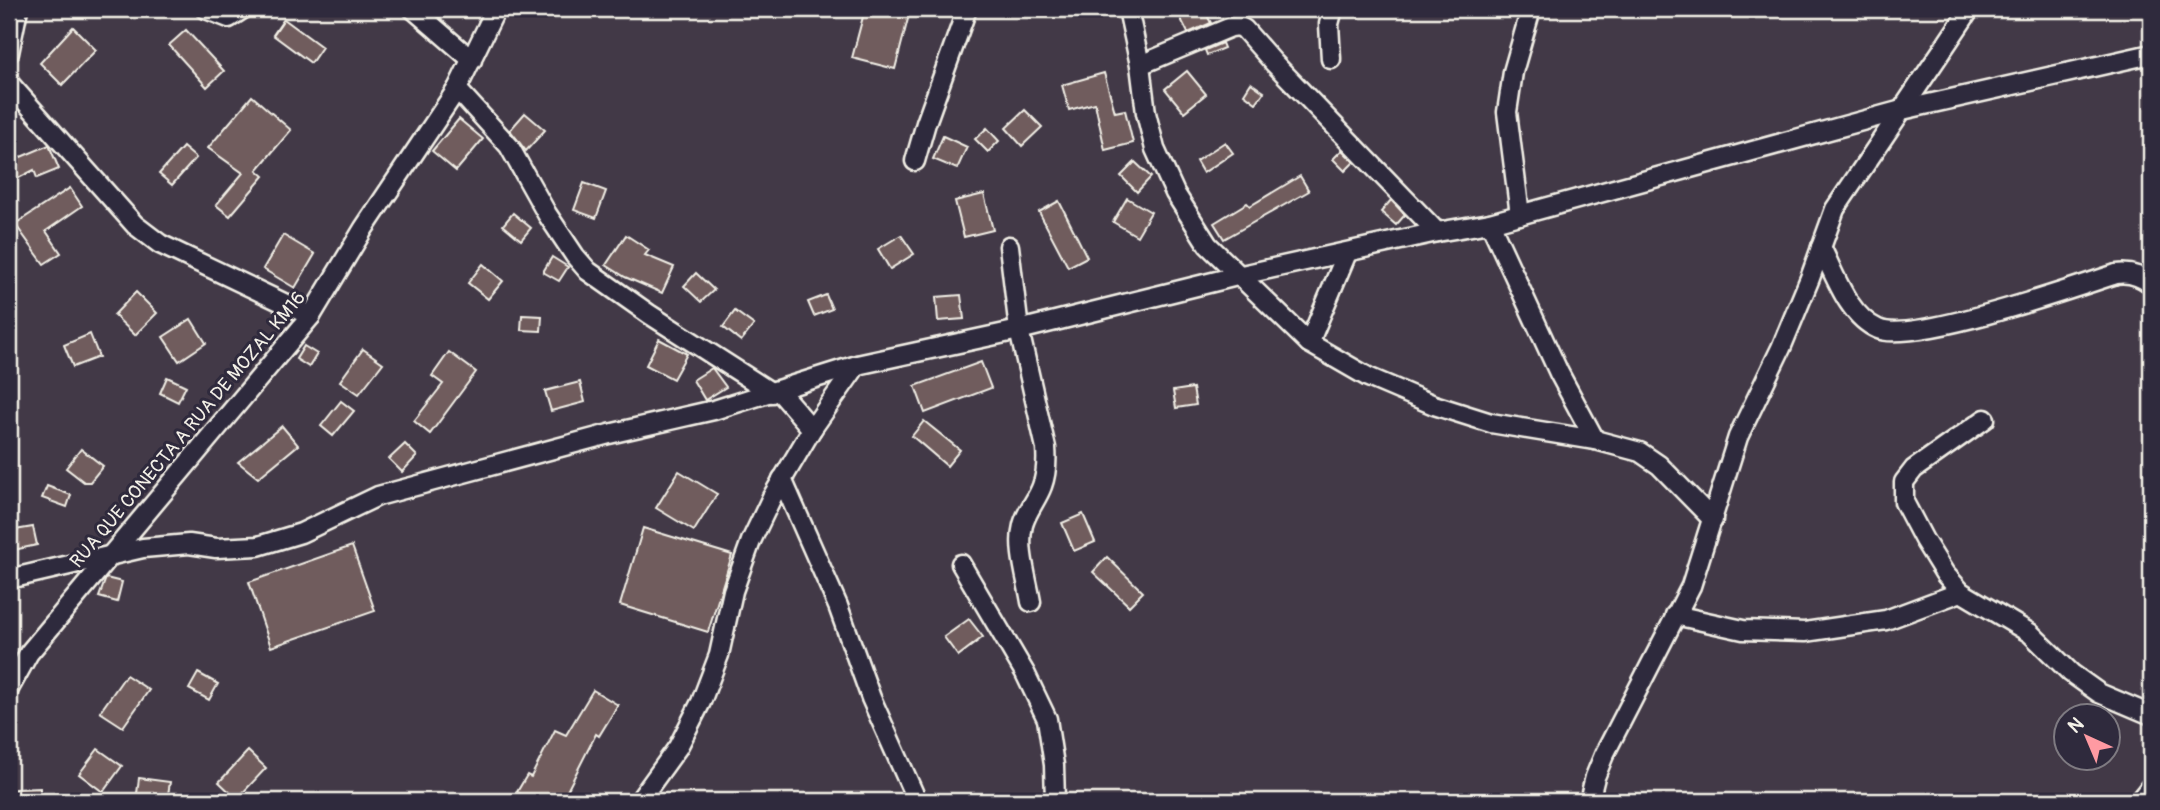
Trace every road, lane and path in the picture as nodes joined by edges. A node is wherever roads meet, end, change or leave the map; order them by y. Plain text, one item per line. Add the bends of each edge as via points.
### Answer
1 (18, 9) edge
2 (206, 9) edge
3 (243, 9) edge
4 (413, 9) edge
5 (496, 9) edge
6 (967, 9) edge
7 (1128, 9) edge
8 (1333, 9) edge
9 (1531, 9) edge
10 (1970, 9) edge
11 (9, 52) edge
12 (2151, 54) edge
13 (1331, 59) dead end
14 (472, 60) junction
15 (1140, 65) junction
16 (9, 83) edge
17 (457, 89) junction
18 (1902, 110) junction
19 (915, 162) dead end
20 (1520, 215) junction
21 (1490, 223) junction
22 (1437, 232) junction
23 (1009, 246) dead end
24 (1821, 247) junction
25 (1347, 253) junction
26 (1237, 276) junction
27 (2151, 284) edge
28 (311, 316) junction
29 (1019, 330) junction
30 (1309, 343) junction
31 (857, 365) junction
32 (775, 392) junction
33 (1985, 419) dead end
34 (812, 429) junction
35 (1595, 440) junction
36 (782, 479) junction
37 (1713, 520) junction
38 (108, 558) junction
39 (961, 565) dead end
40 (9, 579) edge
41 (1961, 592) junction
42 (1031, 602) dead end
43 (1675, 615) junction
44 (9, 689) edge
45 (2151, 715) edge
46 (2151, 786) edge
47 (639, 801) edge
48 (917, 801) edge
49 (1055, 801) edge
50 (1590, 801) edge
51 (2139, 801) edge

1 - 11 street
2 - 3 street via 229,18
4 - 14 street
5 - 14 street, RUA QUE CONECTA A RUA DE MOZAL KM16
6 - 19 street
7 - 15 street
8 - 13 street
9 - 20 street via 1507,112
10 - 18 street
12 - 18 street
14 - 17 street, RUA QUE CONECTA A RUA DE MOZAL KM16
15 - 22 street via 1231,27 1244,29
15 - 26 street via 1155,149 1208,245
16 - 28 street via 135,225 160,244
17 - 28 street, RUA QUE CONECTA A RUA DE MOZAL KM16
17 - 32 street via 509,146 547,214 588,271
18 - 20 street
18 - 24 street via 1835,209
20 - 21 street
21 - 22 street
21 - 35 street
22 - 25 street
23 - 29 street
24 - 27 street via 1851,305 1881,331 1967,319 2126,272
24 - 37 street via 1781,348 1738,437
25 - 26 street
25 - 30 street
26 - 29 street
26 - 30 street
28 - 38 street, RUA QUE CONECTA A RUA DE MOZAL KM16
29 - 31 street
29 - 42 street via 1047,468 1022,528
30 - 35 street via 1367,377 1434,405 1491,423
31 - 32 street
31 - 34 street
32 - 34 street
32 - 38 street via 378,496 301,533 258,546 189,544 143,548
33 - 41 street via 1923,461 1904,482 1904,502 1945,574
34 - 36 street
35 - 37 street via 1650,458
36 - 47 street via 751,541 701,702 678,747
36 - 48 street
37 - 43 street via 1691,586
38 - 40 street
38 - 44 street, RUA QUE CONECTA A RUA DE MOZAL KM16 via 29,653
39 - 49 street via 1047,719
41 - 43 street via 1886,620 1805,632 1743,630
41 - 45 street via 2030,633 2099,693
43 - 50 street via 1604,755
46 - 51 street

